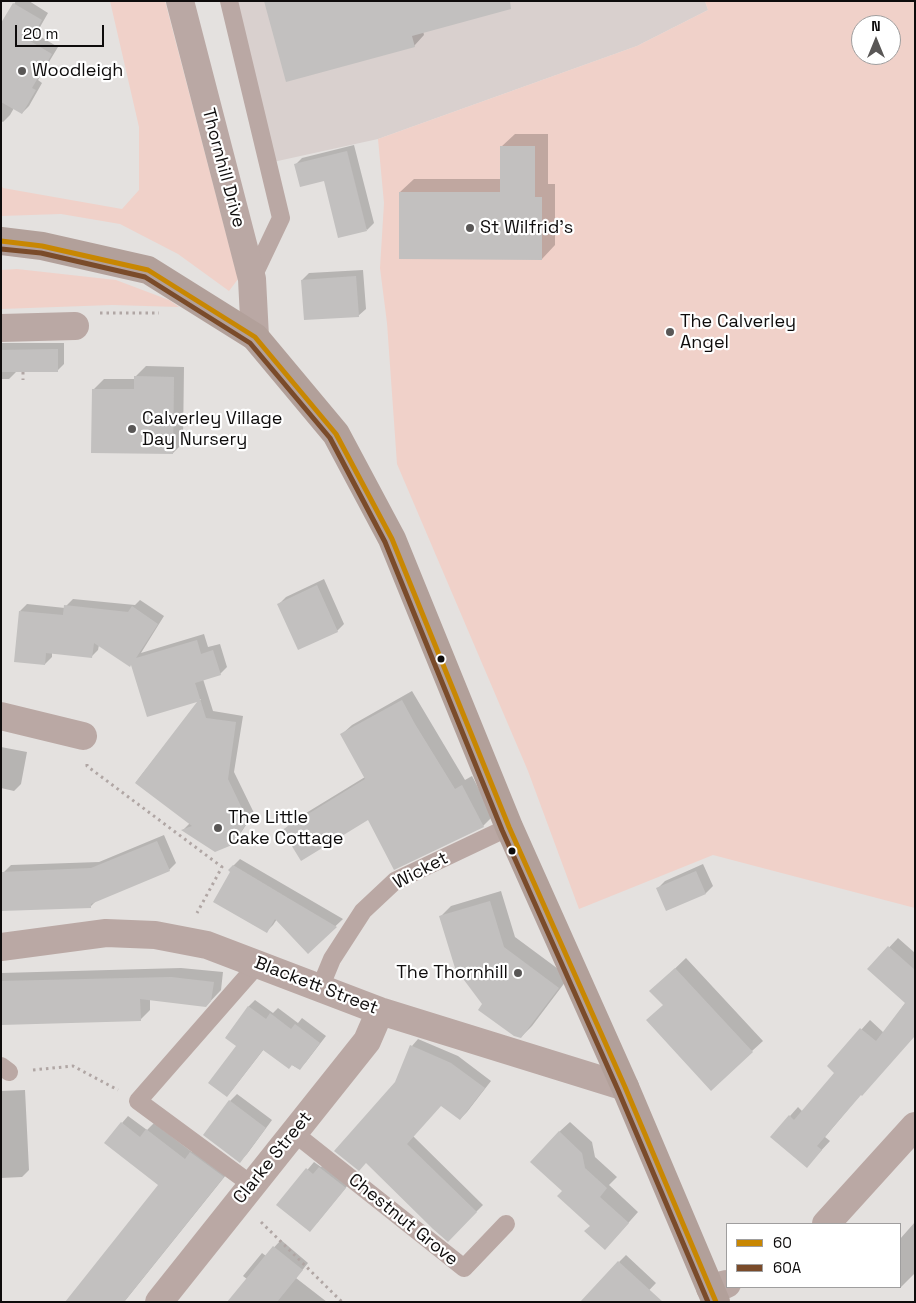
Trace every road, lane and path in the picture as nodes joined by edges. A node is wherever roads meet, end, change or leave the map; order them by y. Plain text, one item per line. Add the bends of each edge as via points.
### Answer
1 (180, 1) edge
2 (228, 1) edge
3 (1, 241) edge
4 (252, 279) junction
5 (159, 313) dead end
6 (75, 326) joint
7 (1, 328) edge
8 (255, 338) junction
9 (23, 372) dead end
10 (23, 380) dead end
11 (1, 716) edge
12 (84, 736) joint
13 (510, 827) junction
14 (183, 940) junction
15 (1, 947) edge
16 (258, 964) junction
17 (320, 988) junction
18 (380, 1010) junction
19 (5, 1069) edge
20 (625, 1087) junction
21 (138, 1101) junction
22 (915, 1126) edge
23 (294, 1133) junction
24 (246, 1193) junction
25 (827, 1223) edge
26 (506, 1224) dead end
27 (718, 1291) edge
28 (158, 1302) edge
29 (342, 1302) edge

1 - 4 street, Thornhill Drive
2 - 4 lane via 281,218
3 - 8 main road via 42,246 148,270
4 - 8 street, Thornhill Drive
5 - 6 path via 80,313
6 - 7 street
8 - 13 main road via 336,434 392,539
9 - 10 path
11 - 12 street
12 - 14 path via 87,766 222,867
13 - 17 lane, Wicket via 395,881 362,911 332,959
13 - 20 main road
14 - 15 street, Blackett Street via 106,933
14 - 16 street, Blackett Street via 207,945
16 - 17 street, Blackett Street
16 - 21 lane
17 - 18 street, Blackett Street
18 - 20 street, Blackett Street
18 - 23 street, Clarke Street via 367,1041
19 - 21 path via 73,1066
20 - 27 main road
21 - 24 lane
22 - 25 street
23 - 24 street, Clarke Street
23 - 26 lane, Chestnut Grove via 464,1268
24 - 28 street, Clarke Street
24 - 29 path

